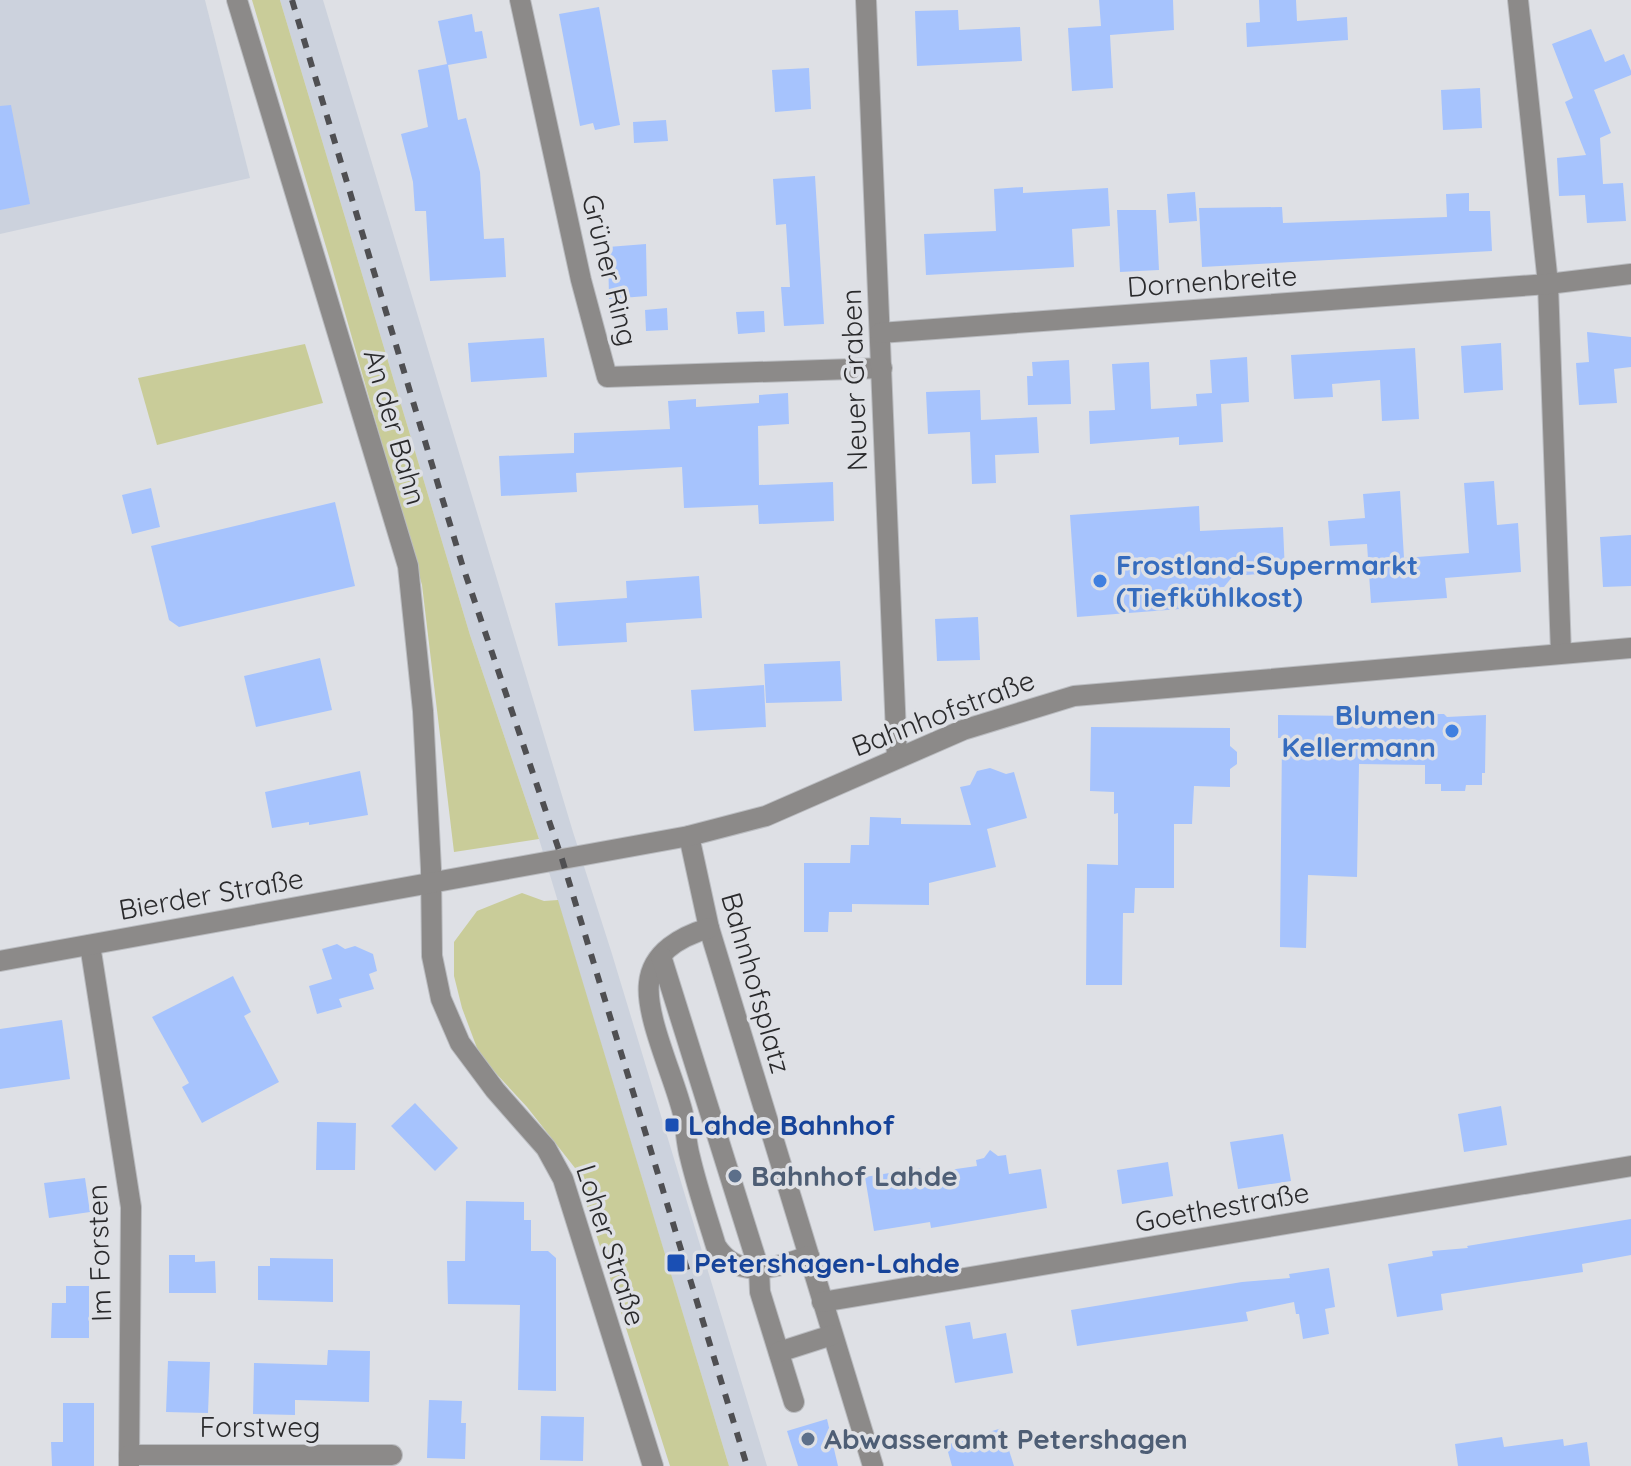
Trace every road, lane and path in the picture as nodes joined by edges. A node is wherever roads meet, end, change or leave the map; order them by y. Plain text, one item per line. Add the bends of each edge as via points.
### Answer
1 (237, 0) edge
2 (520, 0) edge
3 (866, 0) edge
4 (1518, 0) edge
5 (1631, 274) edge
6 (1548, 284) junction
7 (880, 333) junction
8 (882, 368) junction
9 (1631, 648) edge
10 (1561, 653) junction
11 (897, 758) junction
12 (689, 836) junction
13 (431, 883) junction
14 (709, 928) junction
15 (90, 945) junction
16 (661, 956) junction
17 (0, 961) edge
18 (1631, 1166) edge
19 (809, 1256) junction
20 (759, 1269) junction
21 (822, 1302) junction
22 (832, 1335) junction
23 (779, 1352) junction
24 (794, 1402) dead end
25 (392, 1455) dead end
26 (129, 1460) edge
27 (653, 1466) edge
28 (873, 1466) edge

1 - 13 street, An der Bahn via 408,566 423,711
2 - 8 street, Grüner Ring via 607,377
3 - 7 street, Neuer Graben
4 - 6 street
5 - 6 street, Dornenbreite
6 - 7 street, Dornenbreite
6 - 10 street
7 - 8 street, Neuer Graben
8 - 11 street, Neuer Graben
9 - 10 street, Bahnhofstraße
10 - 11 street, Bahnhofstraße via 1074,696 963,730
11 - 12 street, Bahnhofstraße via 766,816
12 - 13 street, Bahnhofstraße
12 - 14 street, Bahnhofsplatz
13 - 15 street, Bierder Straße
13 - 27 street, Loher Straße via 432,956 441,999 460,1043 546,1148 563,1179
14 - 16 street via 680,939
14 - 19 street, Bahnhofsplatz
15 - 17 street, Bierder Straße
15 - 26 street, Im Forsten via 131,1207
16 - 20 street
16 - 20 street via 649,983 653,1017 716,1246 737,1265
18 - 21 street, Goethestraße
19 - 20 street
19 - 21 street, Bahnhofsplatz
20 - 23 street via 760,1292
21 - 22 street, Bahnhofsplatz
22 - 23 street
22 - 28 street, Bahnhofsplatz
23 - 24 street
25 - 26 street, Forstweg

